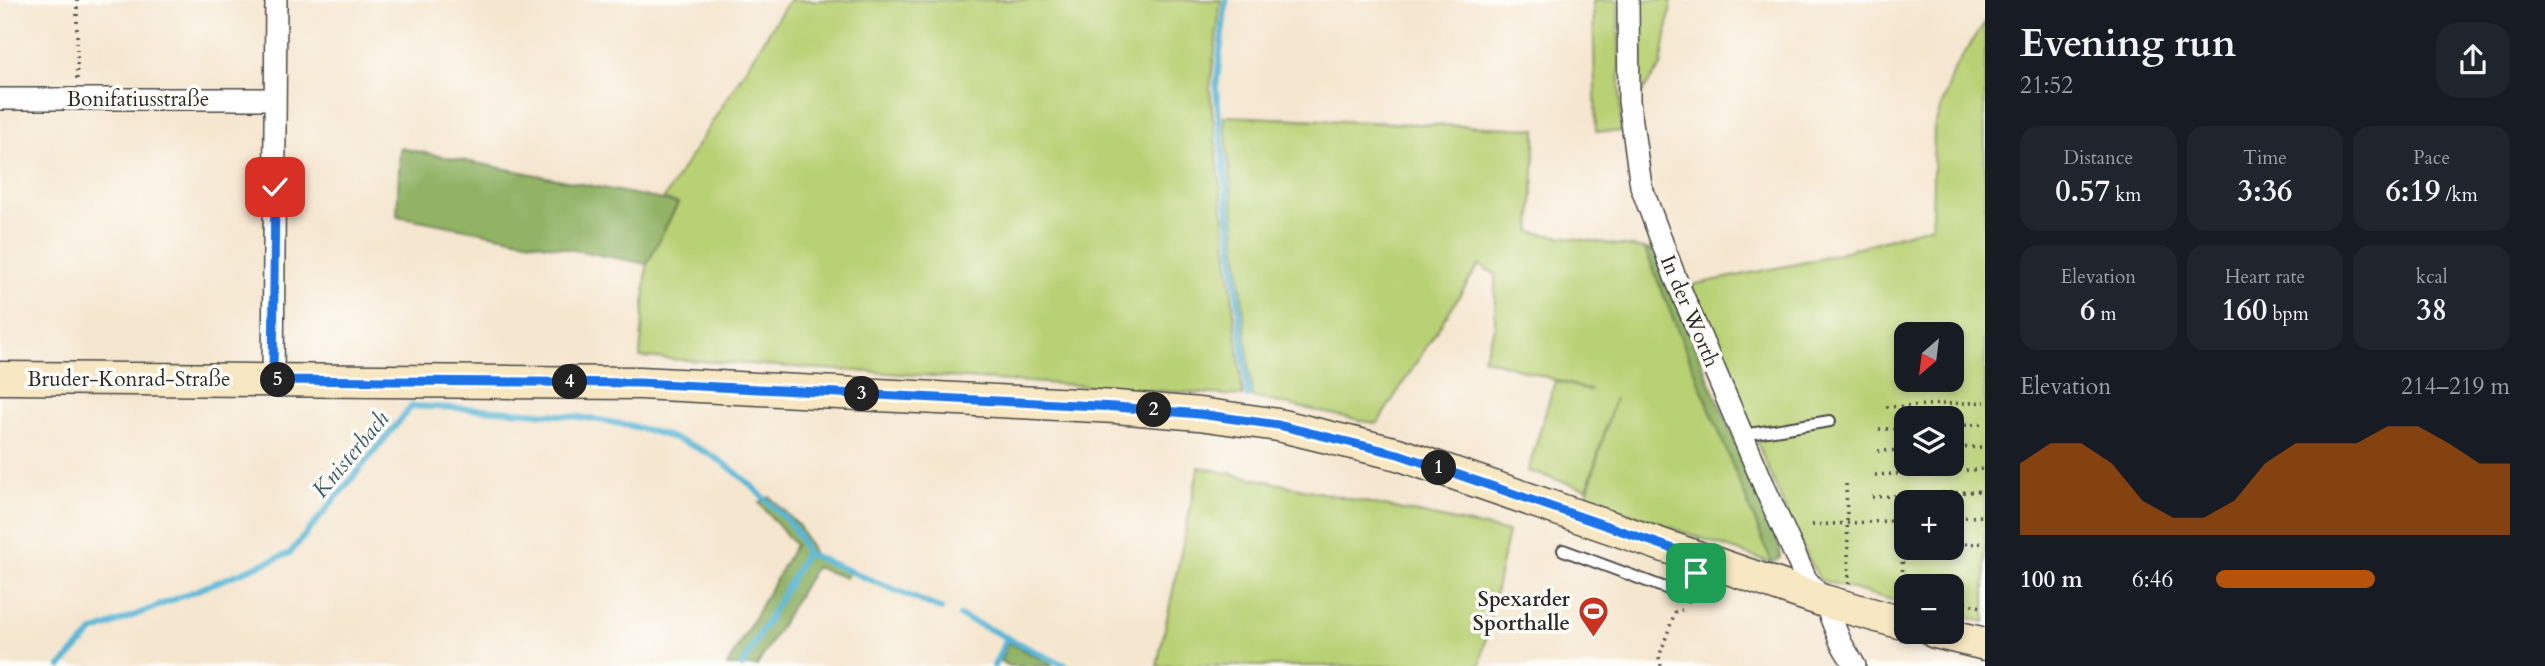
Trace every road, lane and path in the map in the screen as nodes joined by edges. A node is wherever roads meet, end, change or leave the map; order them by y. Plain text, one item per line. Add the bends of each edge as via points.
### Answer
1 (77, 0) edge
2 (276, 0) edge
3 (1628, 0) edge
4 (0, 99) edge
5 (77, 99) junction
6 (275, 99) junction
7 (0, 378) edge
8 (273, 380) junction
9 (1985, 402) edge
10 (1886, 407) dead end
11 (1830, 421) dead end
12 (1985, 424) edge
13 (1964, 425) edge
14 (1894, 428) edge
15 (1879, 429) dead end
16 (1743, 435) junction
17 (1985, 447) edge
18 (1964, 448) edge
19 (1894, 450) edge
20 (1878, 451) dead end
21 (1985, 469) edge
22 (1875, 475) dead end
23 (1846, 484) dead end
24 (1985, 491) edge
25 (1872, 497) dead end
26 (1985, 516) edge
27 (1964, 517) edge
28 (1894, 520) edge
29 (1847, 523) junction
30 (1812, 525) dead end
31 (1985, 543) edge
32 (1964, 544) edge
33 (1563, 550) dead end
34 (1700, 558) junction
35 (1837, 597) junction
36 (1964, 602) edge
37 (1985, 608) edge
38 (1683, 609) dead end
39 (1894, 619) edge
40 (1964, 639) edge
41 (1985, 644) edge
42 (1661, 666) edge
43 (1855, 666) edge

1 - 5 path
2 - 6 street
3 - 16 street, In der Worth via 1629,101 1641,186
4 - 5 street, Bonifatiusstraße
5 - 6 street, Bonifatiusstraße
6 - 8 street
7 - 8 street, Bruder-Konrad-Straße
8 - 34 street, Bruder-Konrad-Straße via 640,383 1199,414 1278,425 1398,454
9 - 10 path
11 - 16 lane
12 - 13 path
14 - 15 path
16 - 35 street, In der Worth via 1806,579
17 - 18 path
19 - 20 path
21 - 22 path
23 - 29 path
24 - 25 path
26 - 27 path
28 - 29 path
29 - 30 path
29 - 35 path
31 - 32 path
33 - 34 lane via 1687,596
34 - 35 street, Bruder-Konrad-Straße
35 - 39 street, Bruder-Konrad-Straße
35 - 43 street, In der Worth via 1841,643
36 - 37 path
38 - 42 path via 1675,612 1659,657
40 - 41 street

